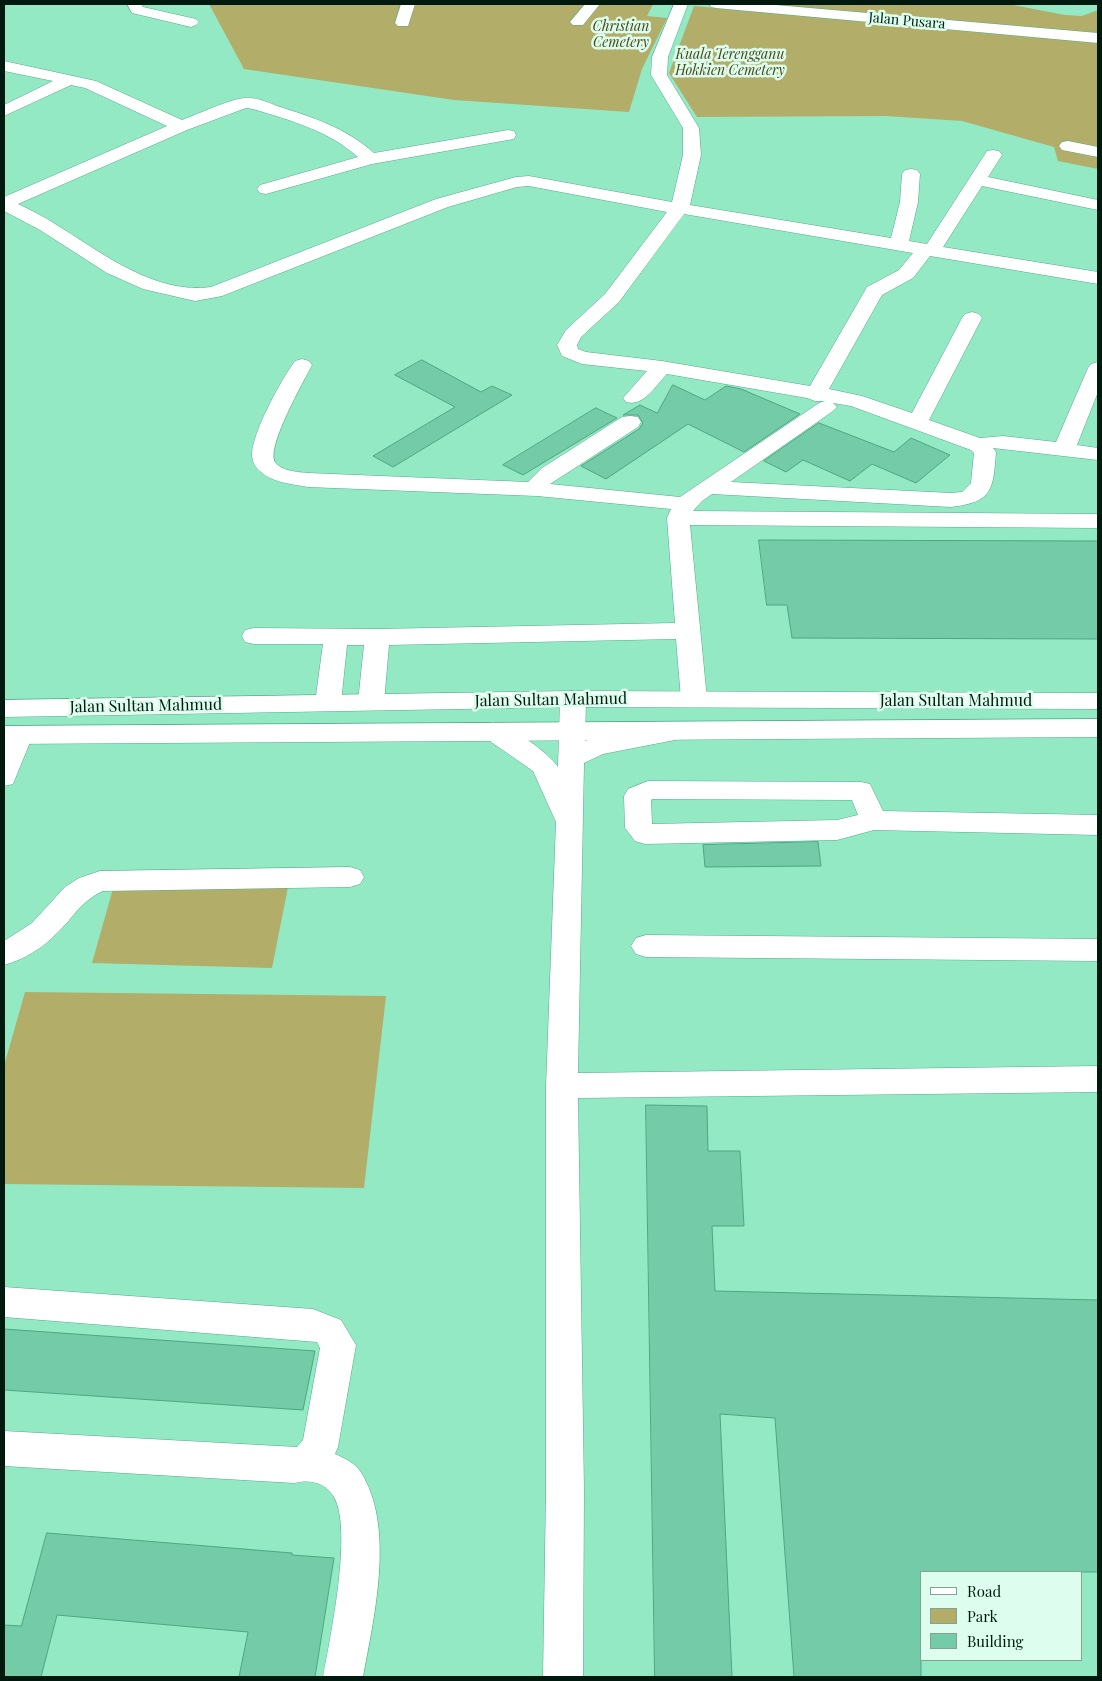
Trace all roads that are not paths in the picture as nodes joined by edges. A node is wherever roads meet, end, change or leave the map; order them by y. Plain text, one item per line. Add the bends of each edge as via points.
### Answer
1 (134, 4) edge
2 (408, 4) edge
3 (593, 4) edge
4 (681, 4) edge
5 (716, 4) edge
6 (191, 22) dead end
7 (578, 22) dead end
8 (404, 23) dead end
9 (1098, 38) edge
10 (4, 66) edge
11 (70, 79) junction
12 (4, 111) edge
13 (181, 126) junction
14 (508, 135) dead end
15 (1068, 146) dead end
16 (1098, 152) edge
17 (993, 155) dead end
18 (370, 159) junction
19 (911, 174) dead end
20 (976, 180) junction
21 (266, 189) dead end
22 (4, 204) edge
23 (1098, 205) edge
24 (680, 207) junction
25 (899, 244) junction
26 (929, 249) junction
27 (1098, 278) edge
28 (972, 318) dead end
29 (302, 365) dead end
30 (662, 367) junction
31 (1098, 368) edge
32 (633, 398) dead end
33 (820, 401) junction
34 (630, 422) dead end
35 (918, 423) junction
36 (979, 445) junction
37 (1064, 450) junction
38 (1098, 454) edge
39 (708, 487) junction
40 (537, 489) junction
41 (681, 511) junction
42 (1098, 521) edge
43 (688, 631) junction
44 (254, 636) dead end
45 (336, 637) junction
46 (377, 637) junction
47 (573, 699) junction
48 (694, 700) junction
49 (1098, 701) edge
50 (371, 702) junction
51 (328, 703) junction
52 (4, 709) edge
53 (1098, 728) edge
54 (687, 730) junction
55 (572, 731) junction
56 (493, 732) junction
57 (12, 735) edge
58 (571, 759) junction
59 (4, 777) edge
60 (874, 820) junction
61 (568, 822) junction
62 (1098, 825) edge
63 (350, 876) dead end
64 (646, 946) dead end
65 (1098, 950) edge
66 (4, 954) edge
67 (1098, 1079) edge
68 (562, 1086) junction
69 (4, 1302) edge
70 (4, 1450) edge
71 (308, 1462) junction
72 (343, 1677) edge
73 (563, 1677) edge

1 - 6 street via 137,10
2 - 8 street
3 - 7 street
4 - 24 street via 660,57 659,75 691,128 692,155
5 - 9 street, Jalan Pusara
10 - 11 street
11 - 12 street
11 - 13 street via 104,90
13 - 18 street via 233,106 256,104 336,134
13 - 22 street
14 - 18 street
15 - 16 street
17 - 20 street
18 - 21 street
19 - 25 street via 909,202
20 - 23 street
20 - 26 street
22 - 24 street via 114,269 150,285 195,295 215,292 442,203 516,182 529,181 600,196
24 - 25 street
24 - 30 street via 612,298 573,334 567,345 569,352 582,358
25 - 26 street
26 - 27 street
26 - 33 street via 906,274 874,291
28 - 35 street
29 - 40 street via 270,429 262,457 272,470 284,476 308,480
30 - 32 street
30 - 33 street
31 - 37 street
33 - 35 street via 855,400
33 - 39 street
34 - 40 street via 550,472 539,482
35 - 36 street
36 - 37 street via 1003,442
36 - 39 street via 985,452 982,484 969,498 951,500
37 - 38 street
39 - 41 street via 691,497
40 - 41 street
41 - 42 street
41 - 43 street
43 - 46 street
43 - 48 street
44 - 45 street
45 - 46 street
45 - 51 street
46 - 50 street
47 - 48 street, Jalan Sultan Mahmud
47 - 50 street, Jalan Sultan Mahmud
47 - 55 street
48 - 49 street, Jalan Sultan Mahmud
50 - 51 street, Jalan Sultan Mahmud
51 - 52 street, Jalan Sultan Mahmud
53 - 54 street, Jalan Sultan Mahmud
54 - 55 street, Jalan Sultan Mahmud
54 - 58 street via 597,746
55 - 56 street, Jalan Sultan Mahmud
55 - 58 street
56 - 57 street, Jalan Sultan Mahmud
56 - 61 street via 544,766
57 - 59 street
58 - 61 street
60 - 60 street via 837,830 645,834 639,828 637,796 648,790 862,791
60 - 62 street
61 - 68 street
63 - 66 street via 100,881 82,888 70,898 27,944
64 - 65 street
67 - 68 street
68 - 73 street
69 - 71 street via 313,1325 330,1331 338,1345 320,1447
70 - 71 street via 294,1465
71 - 72 street via 336,1473 347,1483 355,1499 360,1574

